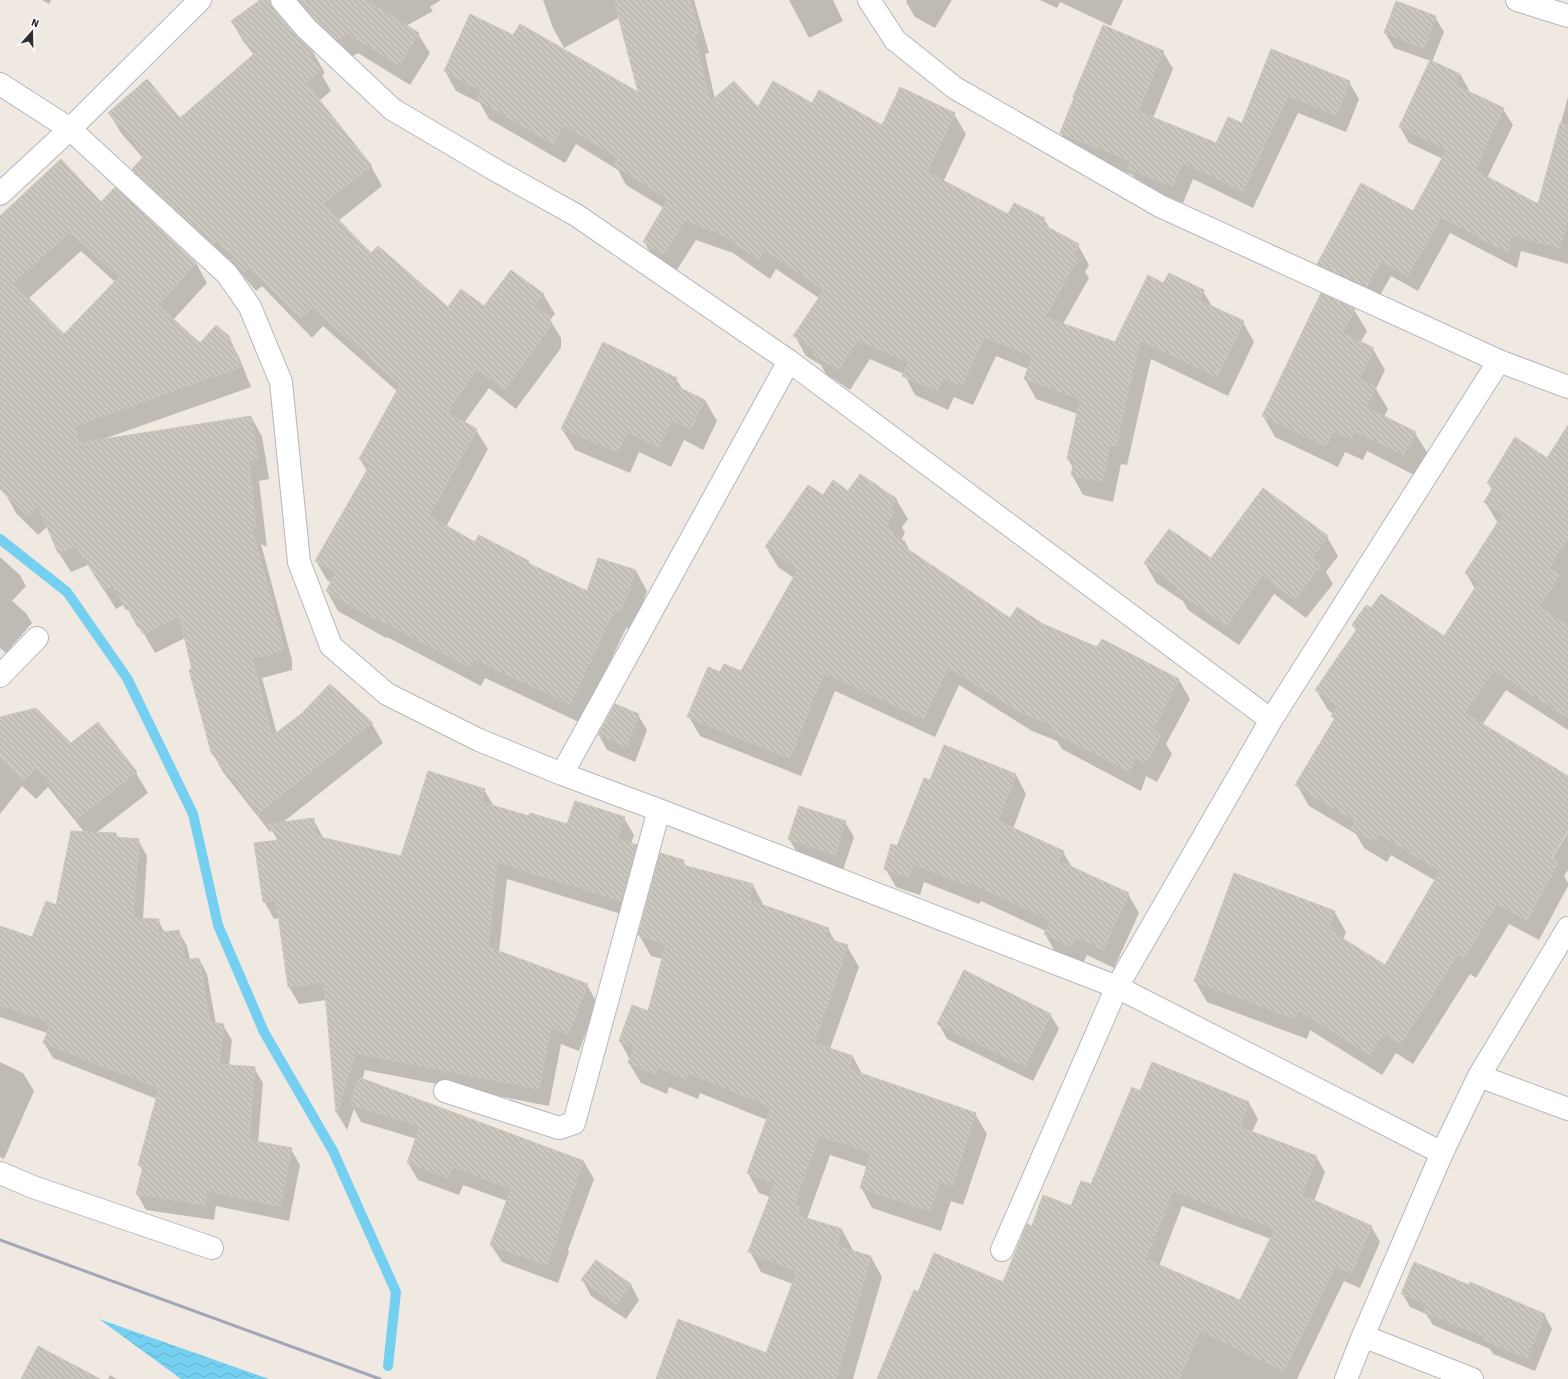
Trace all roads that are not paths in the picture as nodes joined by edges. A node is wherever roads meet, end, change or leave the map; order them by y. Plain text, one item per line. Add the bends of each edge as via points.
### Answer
1 (200, 0) edge
2 (282, 0) edge
3 (869, 0) edge
4 (1516, 0) edge
5 (1568, 16) edge
6 (0, 84) edge
7 (70, 128) junction
8 (0, 194) edge
9 (789, 361) junction
10 (1499, 361) junction
11 (1568, 388) edge
12 (37, 638) dead end
13 (1, 673) edge
14 (1271, 720) junction
15 (562, 774) junction
16 (659, 810) junction
17 (1568, 928) edge
18 (1117, 987) junction
19 (1479, 1076) junction
20 (445, 1091) dead end
21 (1568, 1109) edge
22 (1442, 1152) junction
23 (0, 1173) edge
24 (212, 1248) dead end
25 (1002, 1250) dead end
26 (1363, 1336) junction
27 (1346, 1379) edge
28 (1472, 1379) edge

1 - 7 street
2 - 9 street via 306,28 392,109 576,215
3 - 10 street via 895,40 955,88 1153,202
4 - 5 street
6 - 7 street
7 - 8 street
7 - 15 street via 227,274 250,306 281,382 299,562 331,646 387,694 479,740
9 - 14 street
9 - 15 street
10 - 11 street
10 - 14 street
12 - 13 street
14 - 18 street
15 - 16 street
16 - 18 street
16 - 20 street via 574,1122 558,1128
17 - 19 street
18 - 22 street
18 - 25 street
19 - 21 street
19 - 22 street
22 - 26 street
23 - 24 street
26 - 27 street
26 - 28 street

